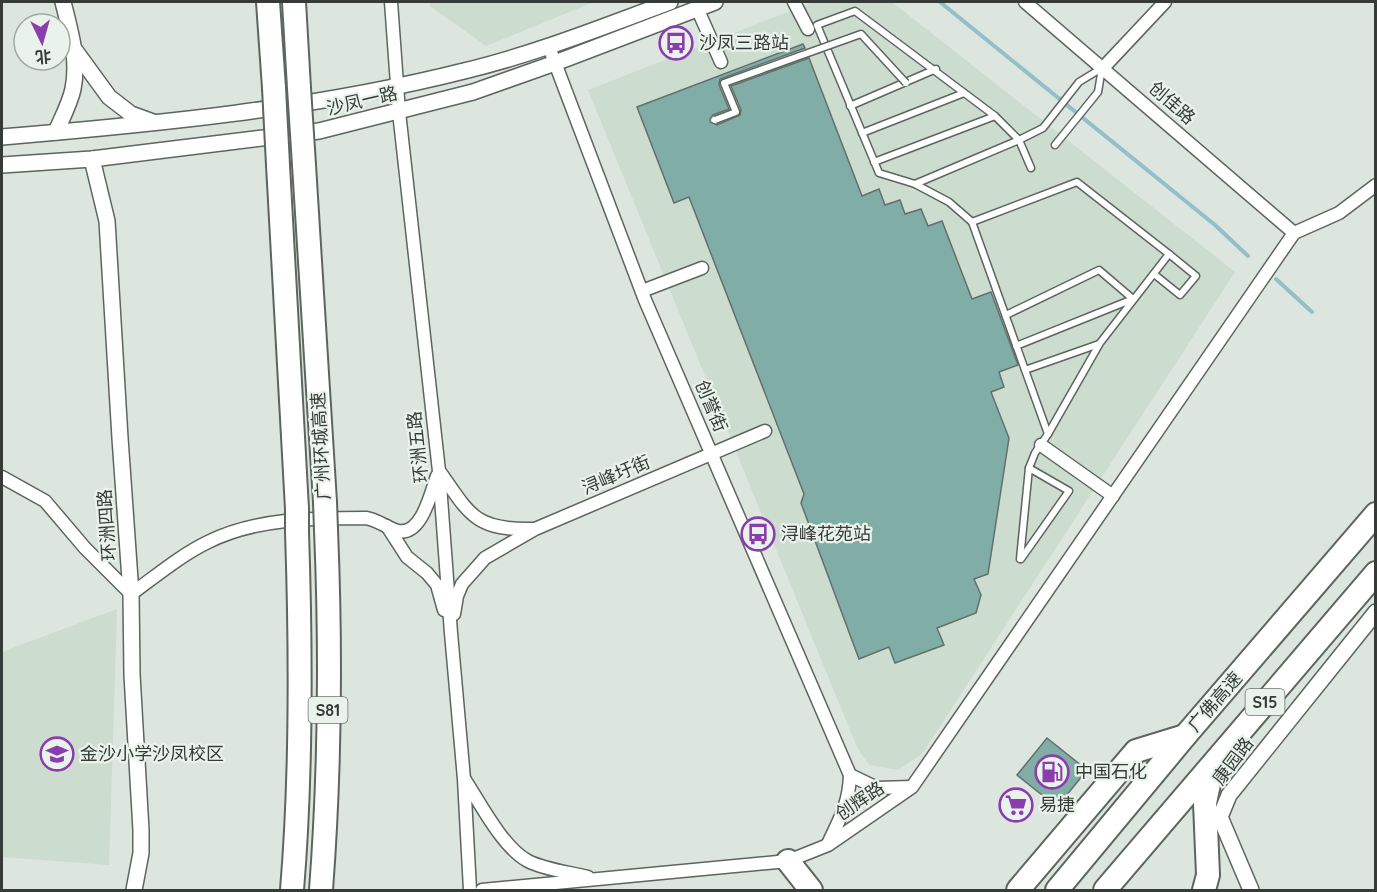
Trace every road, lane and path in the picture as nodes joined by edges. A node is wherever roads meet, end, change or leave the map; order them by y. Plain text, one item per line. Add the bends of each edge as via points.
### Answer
1 (63, 2) edge
2 (268, 2) edge
3 (294, 2) edge
4 (391, 2) edge
5 (670, 2) edge
6 (715, 2) edge
7 (794, 2) edge
8 (1025, 2) edge
9 (1165, 2) edge
10 (697, 8) junction
11 (808, 29) dead end
12 (549, 47) junction
13 (74, 49) junction
14 (721, 62) dead end
15 (555, 63) junction
16 (1103, 68) junction
17 (936, 69) junction
18 (906, 83) junction
19 (397, 86) junction
20 (964, 93) junction
21 (850, 106) junction
22 (399, 112) junction
23 (995, 116) junction
24 (715, 120) dead end
25 (158, 124) junction
26 (56, 132) junction
27 (862, 133) junction
28 (2, 137) edge
29 (1019, 140) junction
30 (1056, 145) dead end
31 (92, 159) junction
32 (874, 162) junction
33 (2, 165) edge
34 (1032, 168) dead end
35 (915, 184) junction
36 (1376, 185) edge
37 (972, 222) junction
38 (1294, 233) junction
39 (1169, 254) junction
40 (702, 268) dead end
41 (1154, 274) junction
42 (642, 291) junction
43 (1133, 298) junction
44 (1006, 315) junction
45 (1100, 343) junction
46 (1016, 345) junction
47 (1025, 370) junction
48 (765, 431) dead end
49 (1045, 439) junction
50 (711, 453) junction
51 (1029, 468) junction
52 (439, 471) junction
53 (2, 477) edge
54 (1113, 496) junction
55 (1376, 514) edge
56 (387, 526) junction
57 (535, 529) junction
58 (1376, 573) edge
59 (131, 594) junction
60 (1376, 612) edge
61 (451, 633) junction
62 (1185, 736) junction
63 (327, 754) junction
64 (1213, 762) junction
65 (850, 775) junction
66 (464, 779) junction
67 (912, 787) junction
68 (1145, 844) junction
69 (828, 845) junction
70 (788, 861) junction
71 (597, 879) junction
72 (134, 891) edge
73 (292, 891) edge
74 (321, 891) edge
75 (326, 891) edge
76 (470, 891) edge
77 (482, 891) edge
78 (811, 891) edge
79 (1018, 891) edge
80 (1057, 891) edge
81 (1105, 891) edge
82 (1117, 891) edge
83 (1204, 891) edge
84 (1251, 891) edge

1 - 13 street
2 - 73 highway, 广州环城高速 / S81, bridge via 297,520 300,688
3 - 63 highway, 广州环城高速 / S81, bridge via 325,502
4 - 19 street, 环洲五路
5 - 12 street, 沙凤一路
6 - 10 street, 沙凤一路
7 - 11 street
8 - 16 street, 创佳路
9 - 16 street
10 - 14 street
10 - 15 street, 沙凤一路
12 - 15 street, 创誉街
12 - 19 street, 沙凤一路
13 - 25 street via 119,106
13 - 26 street via 72,92
15 - 22 street, 沙凤一路 via 473,92
15 - 42 street, 创誉街
16 - 29 lane via 1079,82 1043,128
16 - 30 lane via 1098,92
16 - 38 street, 创佳路
17 - 18 lane
17 - 20 lane
17 - 21 lane via 855,10 817,25
18 - 21 lane
18 - 24 lane, bridge via 861,34 724,83 736,112
19 - 22 street, 环洲五路
19 - 25 street, 沙凤一路
20 - 23 lane
20 - 27 lane
21 - 27 lane
22 - 31 street, 沙凤一路 via 319,131
22 - 52 street, 环洲五路
23 - 29 lane
23 - 32 lane
25 - 26 street, 沙凤一路
26 - 28 street, 沙凤一路
27 - 32 lane
29 - 34 lane
29 - 35 lane
31 - 33 street, 沙凤一路
31 - 59 street, 环洲四路 via 107,221
32 - 35 lane via 879,173
35 - 37 lane via 949,202
36 - 38 street via 1339,213
37 - 39 lane via 1077,182
37 - 44 lane
38 - 54 street
39 - 41 lane
39 - 41 lane via 1196,276 1180,295
40 - 42 street
41 - 43 lane
42 - 50 street, 创誉街
43 - 44 lane via 1100,270
43 - 45 lane
43 - 46 lane
44 - 46 lane
45 - 47 lane
45 - 49 lane
46 - 47 lane
47 - 49 lane
48 - 50 street, 浔峰圩街
49 - 51 lane
49 - 54 street
50 - 57 street, 浔峰圩街
50 - 65 street, 创誉街
51 - 51 lane via 1069,490 1020,559 1026,502
52 - 56 street via 417,524 406,531
52 - 57 street via 474,516 505,530
52 - 61 street, 环洲五路
53 - 59 street via 45,501
54 - 67 street
55 - 62 highway, 广佛高速 / S15
56 - 59 street via 375,519 356,518 272,522 237,530 206,543
56 - 61 street via 407,557 437,585
57 - 61 street via 485,558 462,584
58 - 64 highway, 广佛高速 / S15
59 - 72 street, 环洲四路 via 141,830
60 - 84 street, 康园路 via 1229,795 1220,817
61 - 66 street, 环洲五路
62 - 79 highway via 1136,751
62 - 80 highway, 广佛高速 / S15
63 - 74 highway, 广州环城高速 / S81
63 - 75 highway
64 - 68 highway, 广佛高速 / S15
64 - 83 highway via 1205,803 1208,875
65 - 67 street via 877,789
65 - 69 street via 846,808
66 - 71 street via 501,834 526,860
66 - 76 street, 环洲五路
67 - 69 street, 创辉路
68 - 81 highway, 广佛高速 / S15
68 - 82 highway
69 - 70 street, 创辉路
70 - 71 street, 创辉路
70 - 78 highway
71 - 77 street, 创辉路

